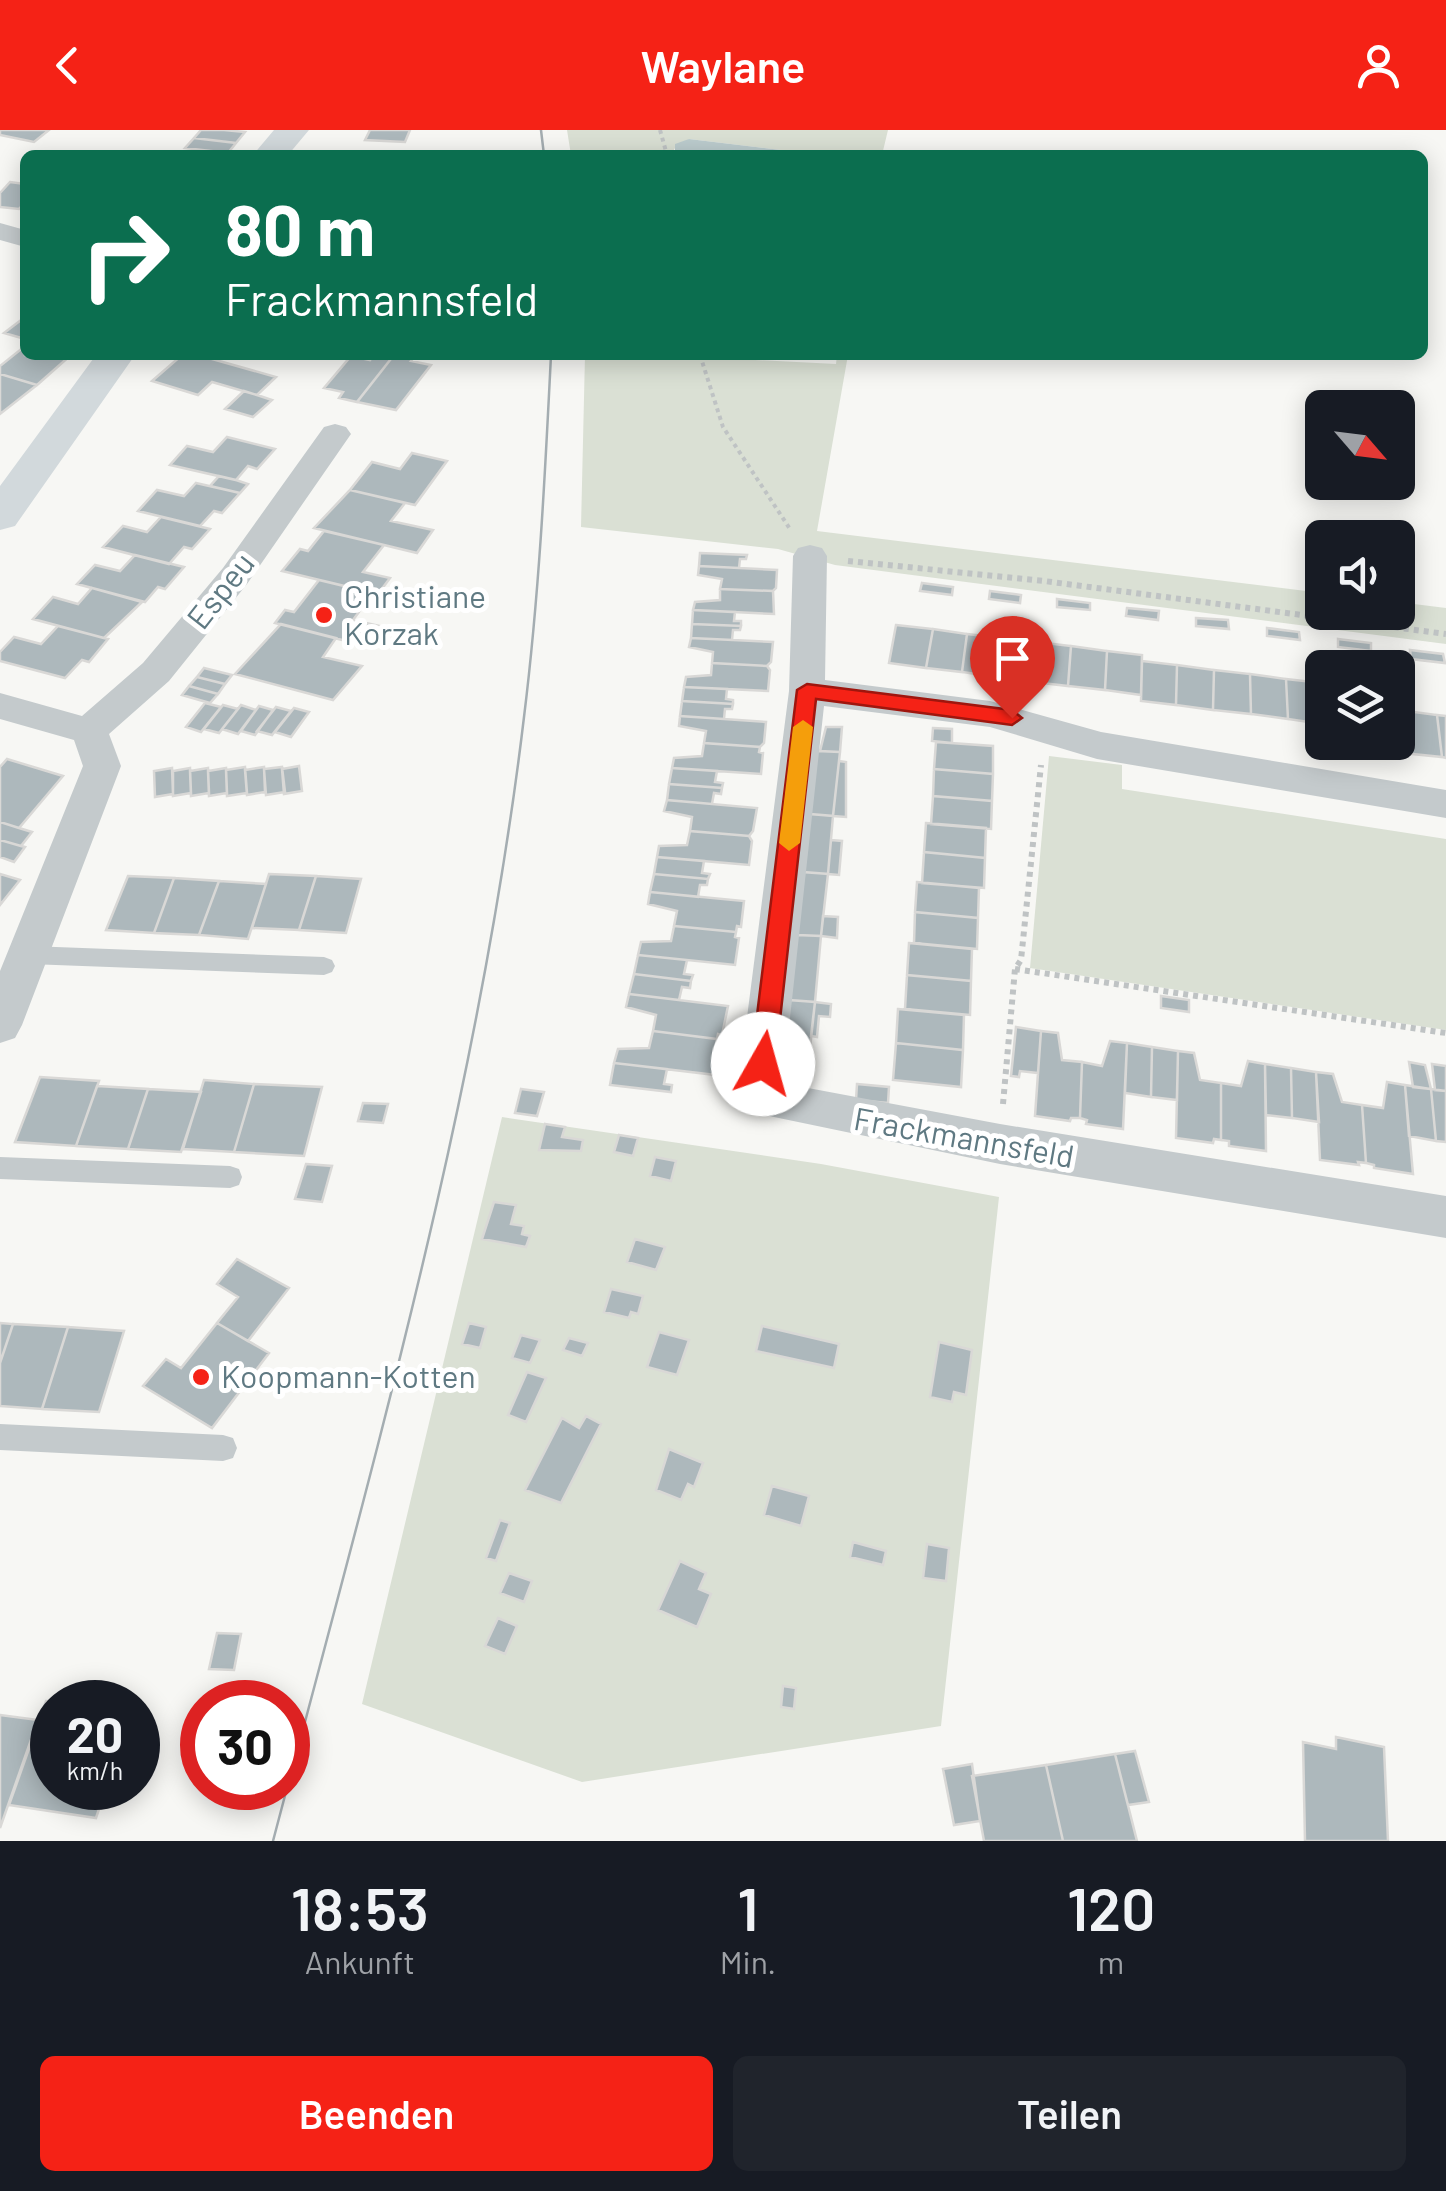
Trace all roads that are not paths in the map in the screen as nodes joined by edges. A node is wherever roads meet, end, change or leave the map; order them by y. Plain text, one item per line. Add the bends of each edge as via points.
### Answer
1 (292, 130) edge
2 (274, 150) edge
3 (112, 360) edge
4 (335, 434) dead end
5 (0, 516) edge
6 (810, 556) road end
7 (807, 690) junction
8 (0, 706) edge
9 (89, 732) junction
10 (1446, 804) edge
11 (29, 955) junction
12 (324, 966) dead end
13 (0, 1025) edge
14 (0, 1168) edge
15 (230, 1177) dead end
16 (1446, 1216) edge
17 (0, 1437) edge
18 (223, 1448) dead end

1 - 2 street
3 - 5 street
4 - 9 street, Espeu via 156,672
6 - 7 street, Frackmannsfeld
7 - 10 street via 979,711 1045,724 1096,745
7 - 16 street, Frackmannsfeld via 763,1064 775,1101
8 - 9 street
9 - 11 street via 102,766
11 - 12 lane
11 - 13 street
14 - 15 lane
17 - 18 lane

